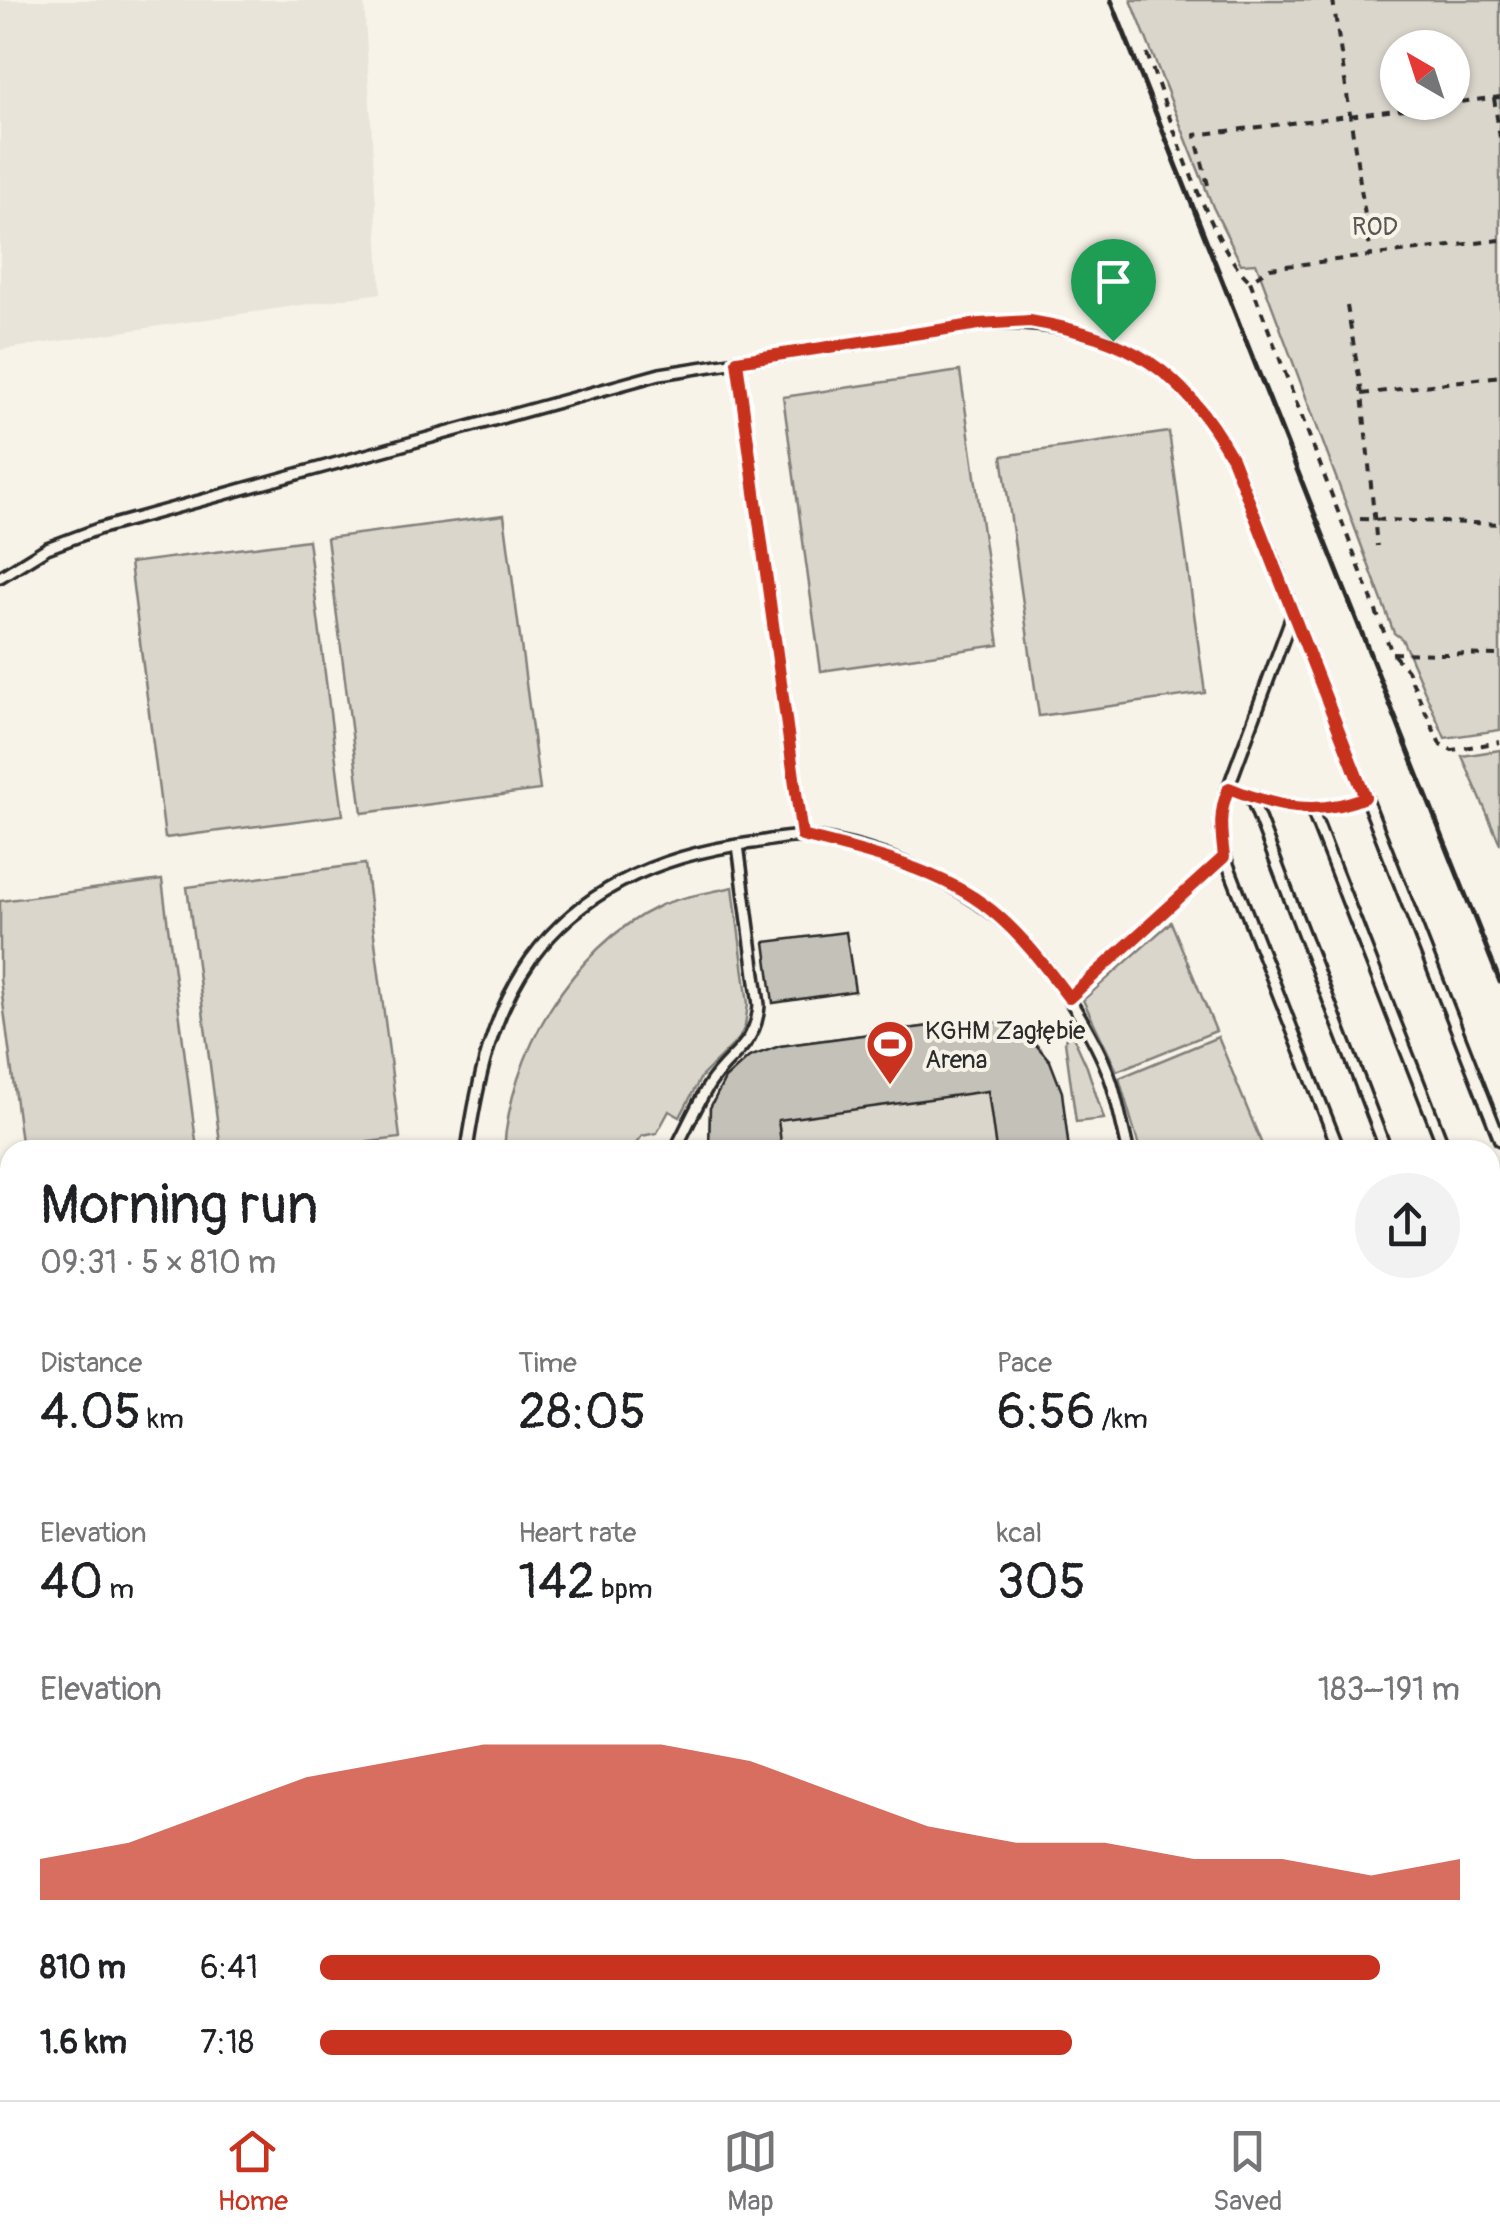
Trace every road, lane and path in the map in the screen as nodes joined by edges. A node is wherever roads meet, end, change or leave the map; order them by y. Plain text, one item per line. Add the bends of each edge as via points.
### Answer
1 (1333, 0) edge
2 (1146, 54) dead end
3 (1497, 97) edge
4 (1350, 116) junction
5 (1500, 138) edge
6 (1208, 185) dead end
7 (1500, 240) edge
8 (1371, 256) junction
9 (1250, 281) junction
10 (1347, 306) dead end
11 (737, 361) junction
12 (1500, 376) edge
13 (1362, 394) junction
14 (1360, 520) dead end
15 (1376, 520) junction
16 (1500, 524) edge
17 (1378, 546) dead end
18 (0, 576) edge
19 (1293, 613) junction
20 (1392, 653) junction
21 (1500, 655) edge
22 (1500, 742) edge
23 (1229, 788) junction
24 (1250, 797) junction
25 (1365, 797) junction
26 (1312, 810) junction
27 (802, 836) junction
28 (738, 845) junction
29 (1224, 857) junction
30 (1069, 998) junction
31 (1335, 1138) joint
32 (470, 1140) edge
33 (680, 1140) edge
34 (1126, 1140) edge
35 (1329, 1140) edge
36 (1382, 1140) edge
37 (1441, 1140) edge
38 (1500, 1140) edge

1 - 4 path
2 - 9 path via 1206,208 1234,267
3 - 4 path
3 - 5 path
4 - 6 path via 1195,135
4 - 8 path
7 - 8 path
8 - 9 path via 1270,268
9 - 20 path
10 - 13 path
11 - 18 lane via 660,374 98,529
11 - 19 lane via 1030,321 1113,341 1152,363 1213,424
11 - 27 lane
12 - 13 path
13 - 15 path
14 - 15 path
15 - 16 path
15 - 17 path
19 - 23 lane
19 - 25 lane
20 - 21 path
20 - 22 path via 1440,744 1452,750
23 - 24 lane
23 - 29 lane via 1220,828
24 - 26 lane
24 - 36 lane
25 - 26 lane
25 - 38 lane
26 - 37 lane
27 - 28 lane
27 - 30 lane via 926,873 988,908 1036,953
28 - 32 lane via 625,877 570,916 544,944 502,1010 482,1063
28 - 33 lane via 758,1024 708,1087
29 - 30 path
29 - 31 lane
30 - 34 lane via 1111,1080
31 - 35 path

